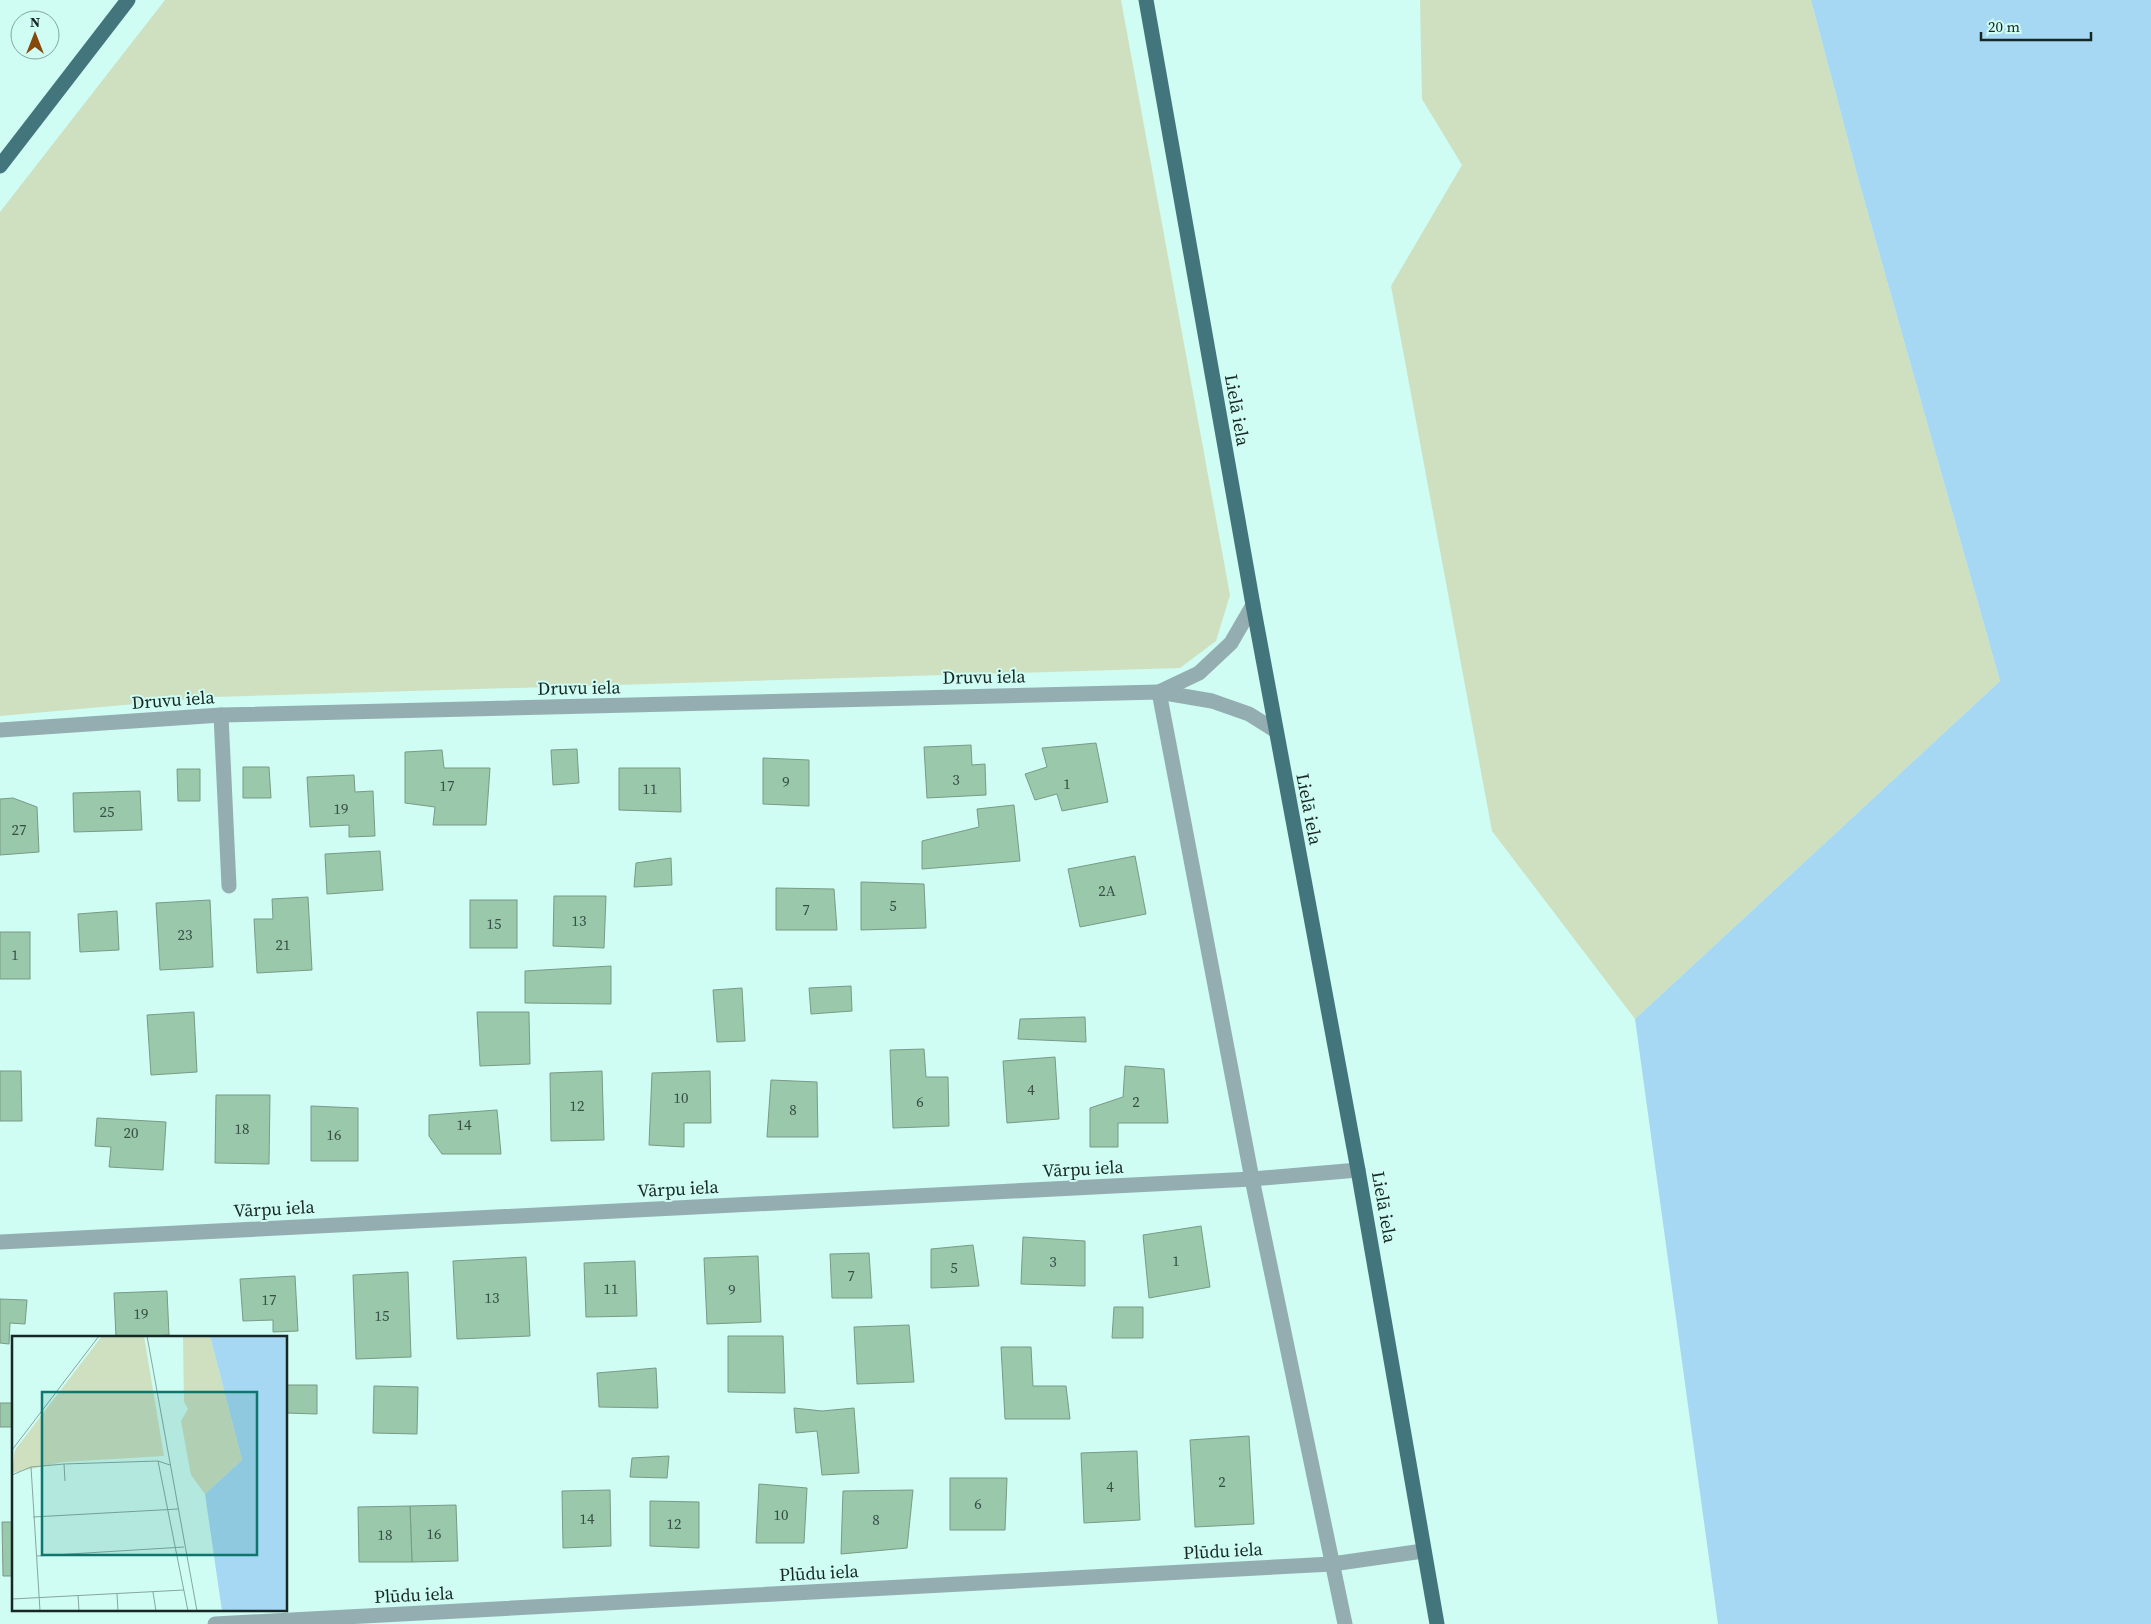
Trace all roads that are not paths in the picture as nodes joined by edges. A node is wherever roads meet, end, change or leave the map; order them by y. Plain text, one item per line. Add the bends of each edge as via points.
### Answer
1 (128, 0) edge
2 (1146, 0) edge
3 (0, 166) edge
4 (1253, 605) junction
5 (1159, 692) junction
6 (221, 715) junction
7 (0, 730) edge
8 (1276, 731) junction
9 (229, 886) dead end
10 (1358, 1170) junction
11 (1252, 1179) junction
12 (0, 1242) edge
13 (1423, 1551) junction
14 (1332, 1564) junction
15 (215, 1624) edge
16 (1345, 1624) edge
17 (1438, 1624) edge

1 - 3 main road
2 - 4 main road, Lielā iela
4 - 5 street, Druvu iela via 1231,643 1212,661 1199,673
4 - 8 main road, Lielā iela
5 - 6 street, Druvu iela
5 - 8 street, Druvu iela via 1212,701 1240,710
5 - 11 street
6 - 7 street, Druvu iela
6 - 9 street
8 - 10 main road, Lielā iela
10 - 11 street, Vārpu iela
10 - 13 main road, Lielā iela
11 - 12 street, Vārpu iela
11 - 14 street
13 - 14 street, Plūdu iela
13 - 17 main road, Lielā iela
14 - 15 street, Plūdu iela
14 - 16 street

